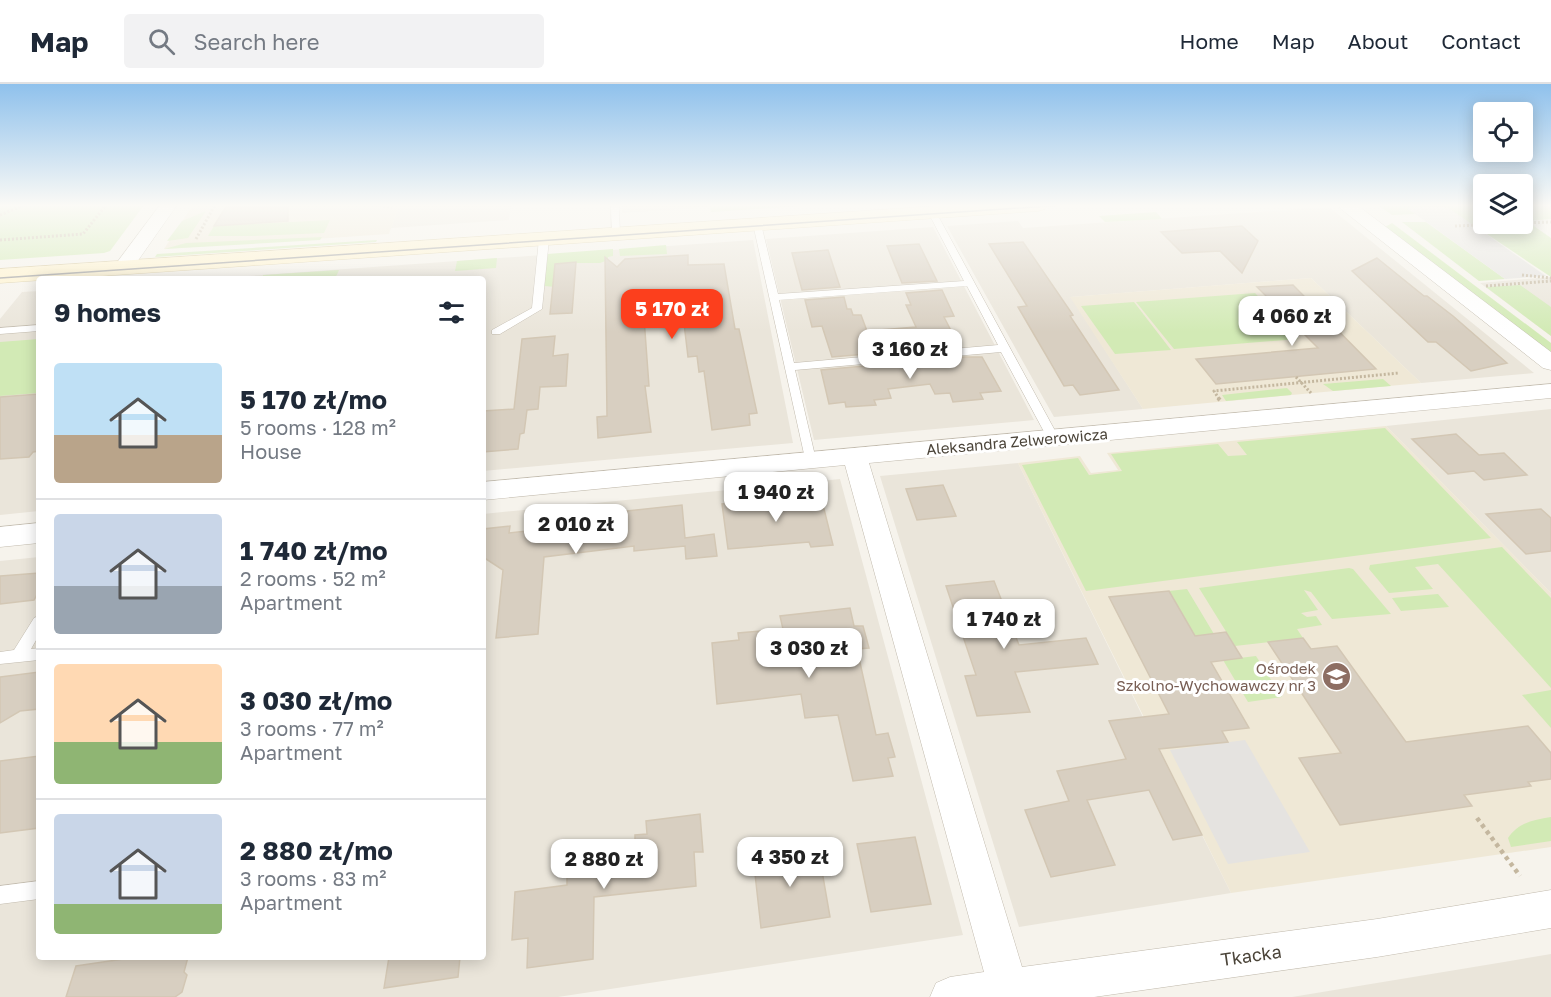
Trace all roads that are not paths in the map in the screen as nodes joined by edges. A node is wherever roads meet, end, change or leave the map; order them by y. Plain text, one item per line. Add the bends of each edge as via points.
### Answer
1 (130, 248) edge
2 (430, 248) edge
3 (543, 248) edge
4 (762, 248) edge
5 (951, 248) edge
6 (1403, 248) edge
7 (108, 272) edge
8 (0, 276) edge
9 (970, 283) junction
10 (774, 297) junction
11 (36, 328) edge
12 (0, 331) edge
13 (496, 332) dead end
14 (1005, 348) junction
15 (1551, 363) edge
16 (789, 367) junction
17 (1551, 391) edge
18 (1053, 438) junction
19 (855, 456) junction
20 (810, 460) junction
21 (486, 491) edge
22 (36, 533) edge
23 (0, 537) edge
24 (36, 627) edge
25 (36, 654) edge
26 (20, 656) junction
27 (0, 658) edge
28 (36, 890) edge
29 (0, 895) edge
30 (1551, 909) edge
31 (1008, 988) junction
32 (950, 997) edge

1 - 7 street
2 - 7 street
3 - 13 lane via 537,309
4 - 10 lane
5 - 9 lane
6 - 15 street
7 - 8 street
9 - 10 lane
9 - 14 lane
10 - 16 lane
11 - 12 lane
14 - 16 lane
14 - 18 lane
16 - 20 lane
17 - 18 street, Aleksandra Zelwerowicza
18 - 19 street, Aleksandra Zelwerowicza
19 - 20 street, Aleksandra Zelwerowicza
19 - 31 street
20 - 21 street, Aleksandra Zelwerowicza
22 - 23 street
24 - 26 lane
25 - 26 lane
26 - 27 lane
28 - 29 lane
30 - 31 street, Tkacka via 1377,939
31 - 32 street, Tkacka

